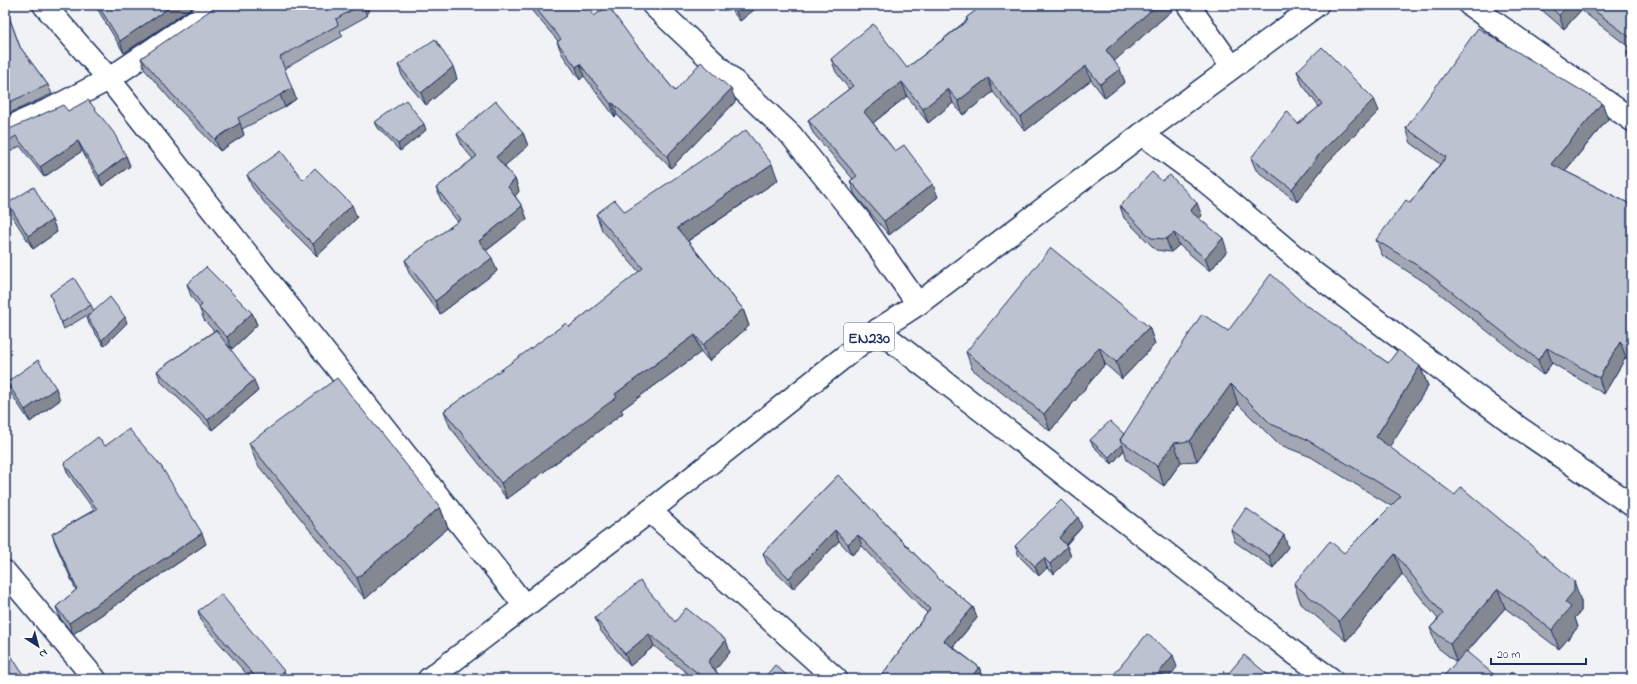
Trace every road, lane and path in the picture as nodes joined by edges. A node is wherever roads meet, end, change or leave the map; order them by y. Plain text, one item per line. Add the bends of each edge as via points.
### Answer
1 (44, 5) edge
2 (218, 5) edge
3 (653, 5) edge
4 (1188, 5) edge
5 (1317, 5) edge
6 (1470, 5) edge
7 (1232, 67) junction
8 (109, 79) junction
9 (1632, 120) edge
10 (5, 130) edge
11 (1142, 134) junction
12 (918, 304) junction
13 (878, 330) junction
14 (1632, 505) edge
15 (650, 511) junction
16 (5, 572) edge
17 (525, 606) junction
18 (95, 679) edge
19 (429, 679) edge
20 (836, 679) edge
21 (1331, 679) edge

1 - 8 street
2 - 8 street
3 - 12 street via 791,135 860,221
4 - 7 street
5 - 7 street, EN230
6 - 9 street
7 - 11 street, EN230
8 - 10 street
8 - 17 street
11 - 12 street, EN230
11 - 14 street via 1320,278 1515,425
12 - 13 street, EN230
13 - 15 street, EN230
13 - 21 street
15 - 17 street, EN230
15 - 20 street
16 - 18 street
17 - 19 street, EN230

